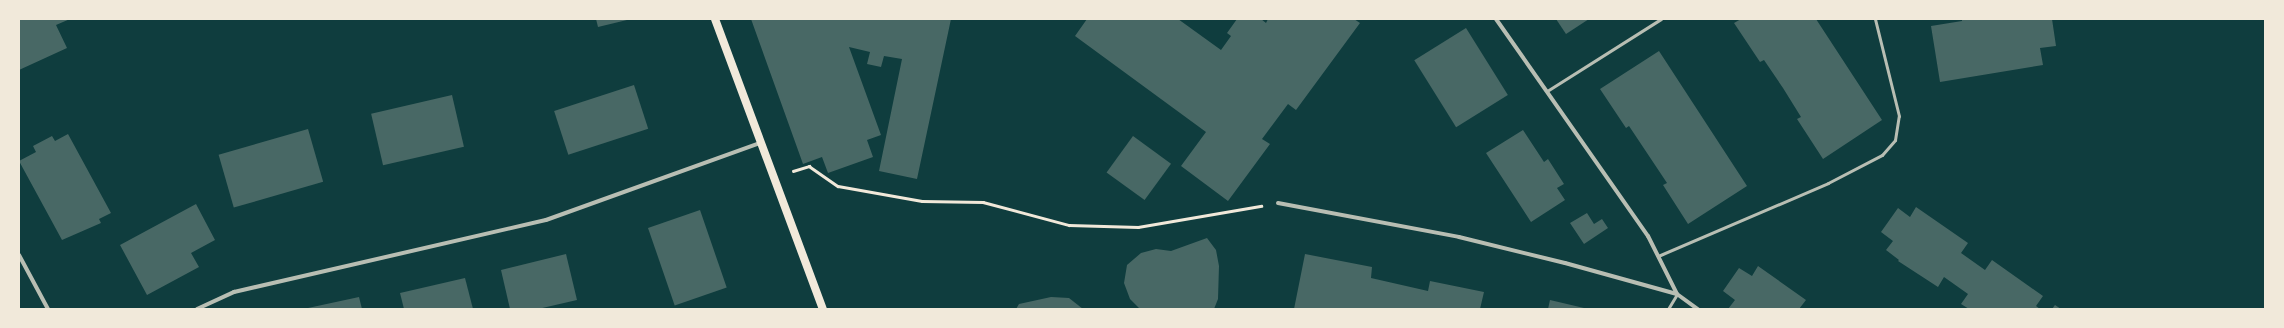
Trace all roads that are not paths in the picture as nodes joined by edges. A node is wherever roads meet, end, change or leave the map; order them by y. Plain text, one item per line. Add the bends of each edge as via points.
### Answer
1 (715, 19) edge
2 (1496, 19) edge
3 (1661, 19) edge
4 (1875, 19) edge
5 (1547, 91) junction
6 (760, 143) junction
7 (1278, 203) road end
8 (19, 256) edge
9 (1658, 256) junction
10 (1677, 294) junction
11 (48, 309) edge
12 (197, 309) edge
13 (823, 309) edge
14 (1668, 309) edge
15 (1698, 309) edge

1 - 6 main road
2 - 5 street
3 - 5 lane
4 - 9 lane via 1900,116 1895,140 1882,155 1828,183
5 - 9 street via 1648,236
6 - 12 street via 546,220 234,292
6 - 13 main road
7 - 10 street via 1459,237
8 - 11 street
9 - 10 street
10 - 14 lane
10 - 15 street

